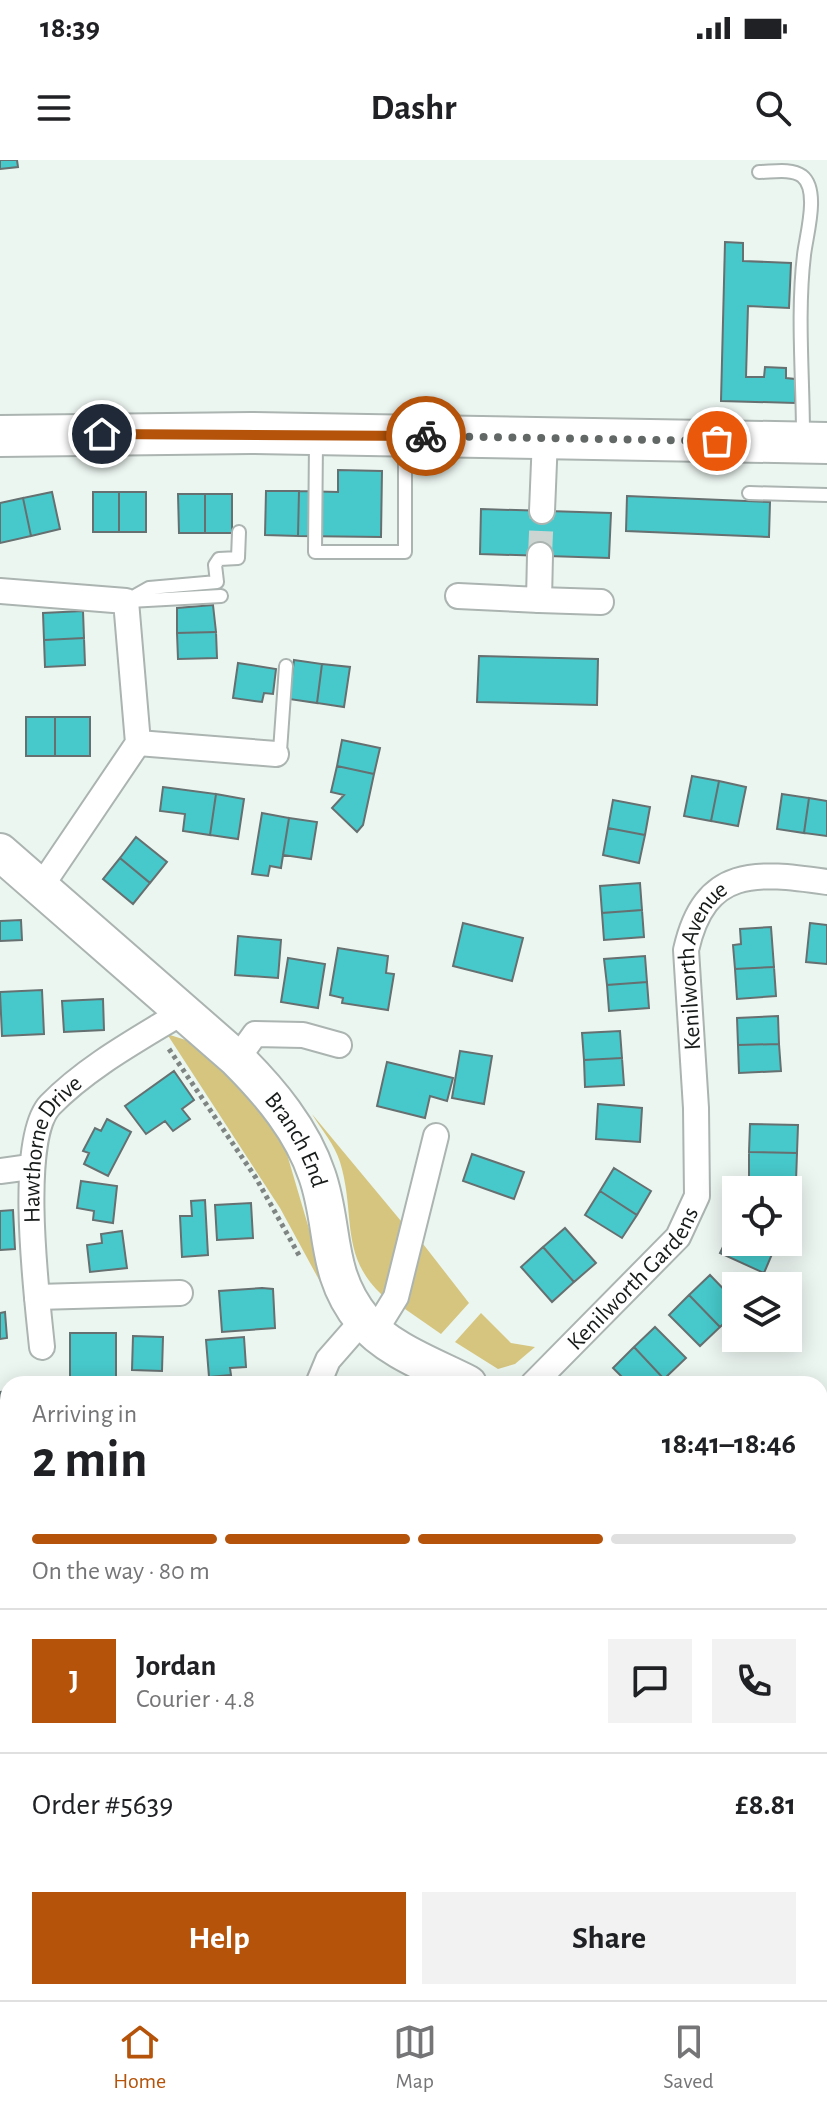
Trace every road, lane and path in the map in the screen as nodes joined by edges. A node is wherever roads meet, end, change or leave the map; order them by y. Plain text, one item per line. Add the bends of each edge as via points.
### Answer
1 (759, 172) dead end
2 (316, 434) junction
3 (0, 436) edge
4 (405, 436) junction
5 (545, 438) junction
6 (815, 443) edge
7 (749, 493) dead end
8 (827, 495) edge
9 (542, 511) tunnel mouth
10 (239, 532) dead end
11 (540, 555) tunnel mouth
12 (0, 591) edge
13 (221, 596) dead end
14 (458, 596) dead end
15 (539, 600) junction
16 (126, 601) junction
17 (601, 602) dead end
18 (286, 666) dead end
19 (138, 743) junction
20 (276, 754) joint
21 (0, 852) edge
22 (827, 882) edge
23 (40, 888) junction
24 (168, 1020) junction
25 (339, 1045) dead end
26 (237, 1059) junction
27 (696, 1108) joint
28 (436, 1136) dead end
29 (30, 1167) junction
30 (0, 1171) edge
31 (305, 1267) dead end
32 (180, 1293) dead end
33 (37, 1297) junction
34 (369, 1326) junction
35 (42, 1347) dead end
36 (321, 1376) edge
37 (454, 1376) edge
38 (541, 1376) edge

1 - 6 lane via 788,171 803,176 809,186 802,269
2 - 3 main road
2 - 4 main road
2 - 4 lane via 315,552 405,552
4 - 5 main road
5 - 6 main road
5 - 9 street
7 - 8 lane
10 - 16 lane via 238,558 219,559 217,582 149,588
11 - 15 street
12 - 16 street
13 - 16 lane
14 - 15 street
15 - 17 street
16 - 19 street
18 - 20 lane
19 - 20 street
19 - 23 street
21 - 23 main road, Branch End
22 - 27 street, Kenilworth Avenue via 770,874 746,877 723,888 698,915 686,950
23 - 24 main road, Branch End
24 - 26 main road, Branch End
24 - 29 street, Hawthorne Drive via 116,1052 48,1107
24 - 31 path
25 - 26 street via 303,1035 255,1034
26 - 34 main road, Branch End via 269,1091 296,1131 318,1176 342,1287
27 - 38 street, Kenilworth Gardens via 697,1196 678,1237
28 - 34 street via 396,1297
29 - 30 street
29 - 33 street, Hawthorne Drive
32 - 33 street
33 - 35 street, Hawthorne Drive
34 - 36 street via 328,1360
34 - 37 main road

